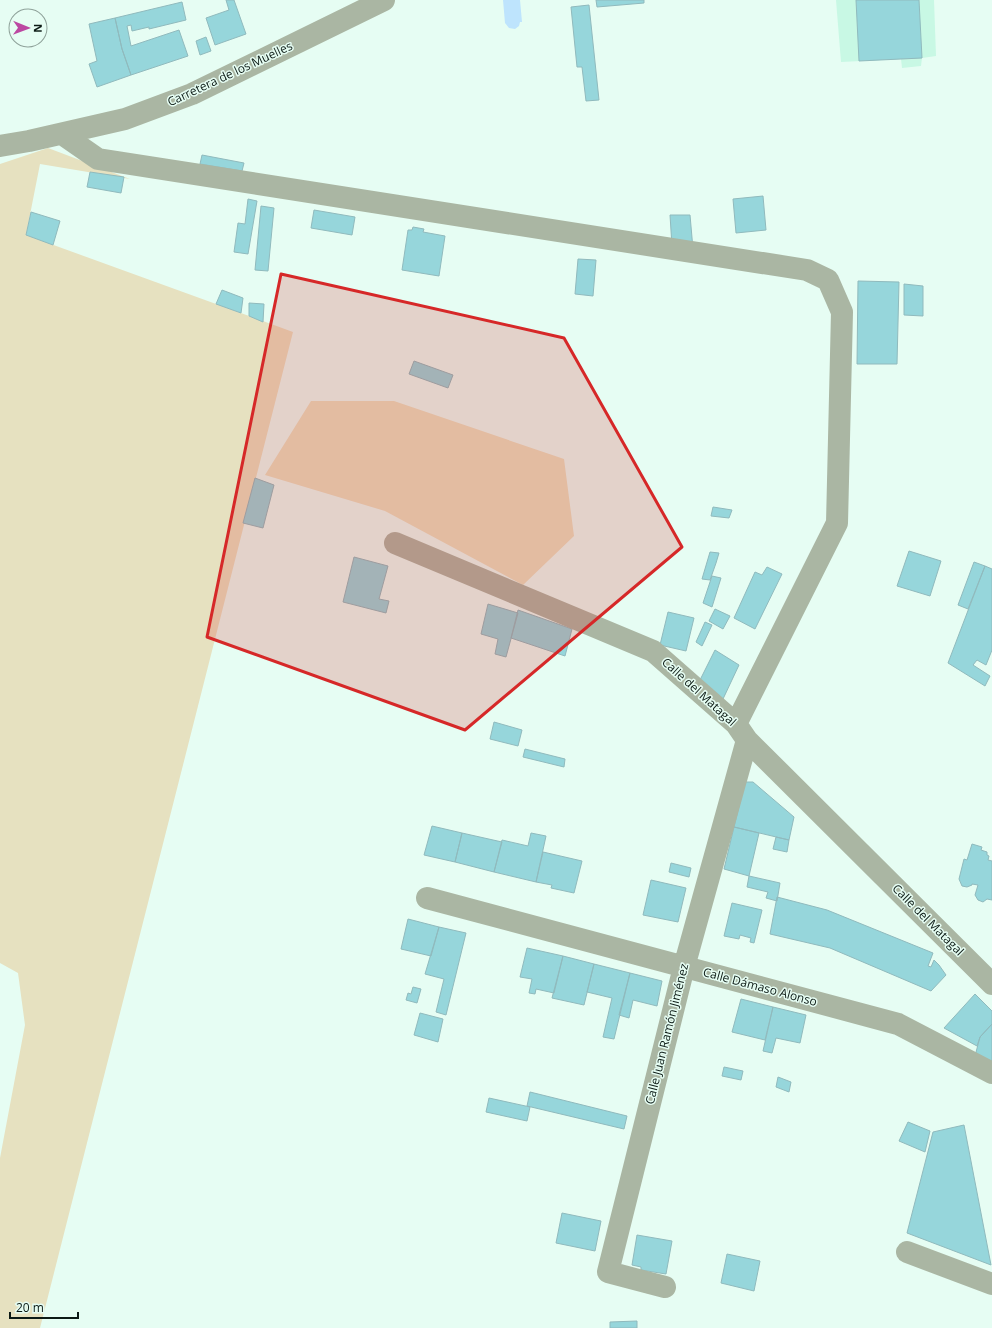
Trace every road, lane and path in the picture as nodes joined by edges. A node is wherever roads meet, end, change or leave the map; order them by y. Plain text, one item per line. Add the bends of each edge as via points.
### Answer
1 (384, 0) edge
2 (62, 134) junction
3 (0, 146) edge
4 (394, 543) dead end
5 (741, 732) junction
6 (427, 898) dead end
7 (684, 967) junction
8 (992, 984) edge
9 (992, 1073) edge
10 (907, 1252) dead end
11 (992, 1284) edge
12 (665, 1287) dead end

1 - 2 street, Carretera de los Muelles via 192,94 125,119
2 - 3 street, Carretera de los Muelles
2 - 5 street, Calle Juan Ramón Jiménez via 98,159 807,270 828,280 842,312 837,523
4 - 5 street, Calle del Matagal via 653,651
5 - 7 street, Calle Juan Ramón Jiménez
5 - 8 street, Calle del Matagal
6 - 7 street, Calle Dámaso Alonso
7 - 9 street, Calle Dámaso Alonso via 898,1024
7 - 12 street, Calle Juan Ramón Jiménez via 608,1272
10 - 11 street

